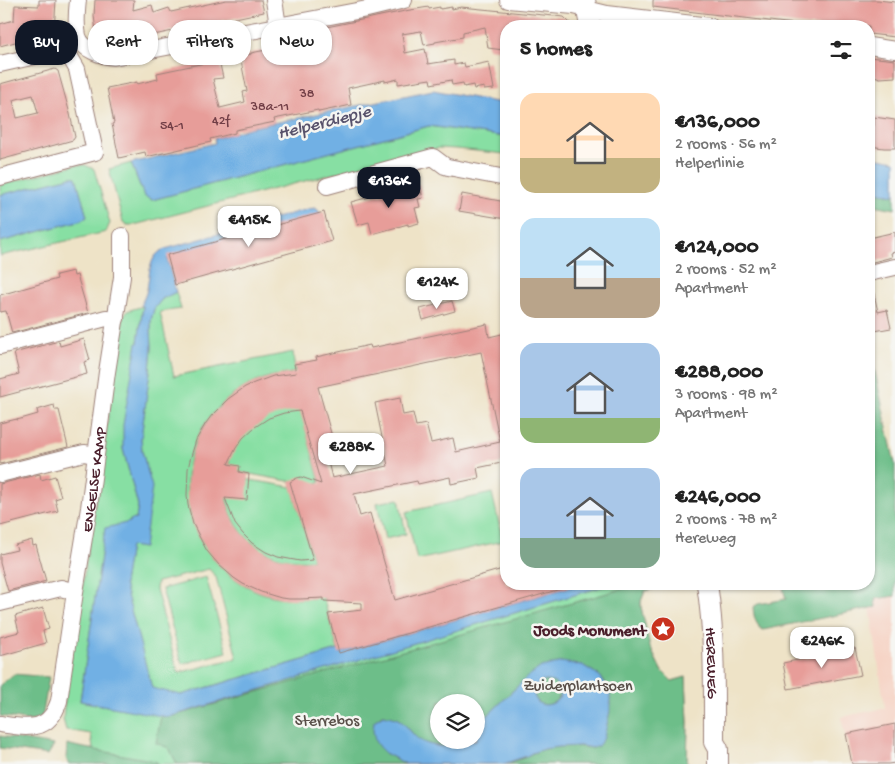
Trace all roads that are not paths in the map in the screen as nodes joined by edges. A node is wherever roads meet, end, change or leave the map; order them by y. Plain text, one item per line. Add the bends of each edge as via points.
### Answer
1 (78, 0) edge
2 (274, 0) edge
3 (404, 0) edge
4 (508, 0) edge
5 (587, 12) edge
6 (277, 20) edge
7 (308, 20) edge
8 (658, 20) edge
9 (261, 29) edge
10 (875, 47) edge
11 (895, 50) edge
12 (0, 64) edge
13 (0, 177) edge
14 (500, 177) edge
15 (327, 186) dead end
16 (122, 236) dead end
17 (895, 269) edge
18 (875, 272) edge
19 (116, 319) junction
20 (0, 346) edge
21 (96, 455) junction
22 (0, 474) edge
23 (708, 590) edge
24 (74, 592) junction
25 (0, 603) edge
26 (0, 724) edge
27 (714, 742) junction
28 (708, 764) edge
29 (718, 764) edge

1 - 9 street via 78,37 97,54 114,57
2 - 6 street
3 - 7 street
4 - 5 street via 574,6
5 - 8 street
10 - 11 street
12 - 13 street via 65,52 77,69 95,152
14 - 15 street via 448,167 433,157
16 - 19 street, ENGELSE KAMP via 122,277
17 - 18 street
19 - 20 street via 106,318
19 - 21 street, ENGELSE KAMP
21 - 22 street via 84,453
21 - 24 street, ENGELSE KAMP
23 - 27 main road, HEREWEG via 712,624
24 - 25 street via 60,588
24 - 26 street, ENGELSE KAMP via 59,702 54,714 41,724 29,727
27 - 28 main road, HEREWEG via 708,749
27 - 29 main road, HEREWEG via 718,749

